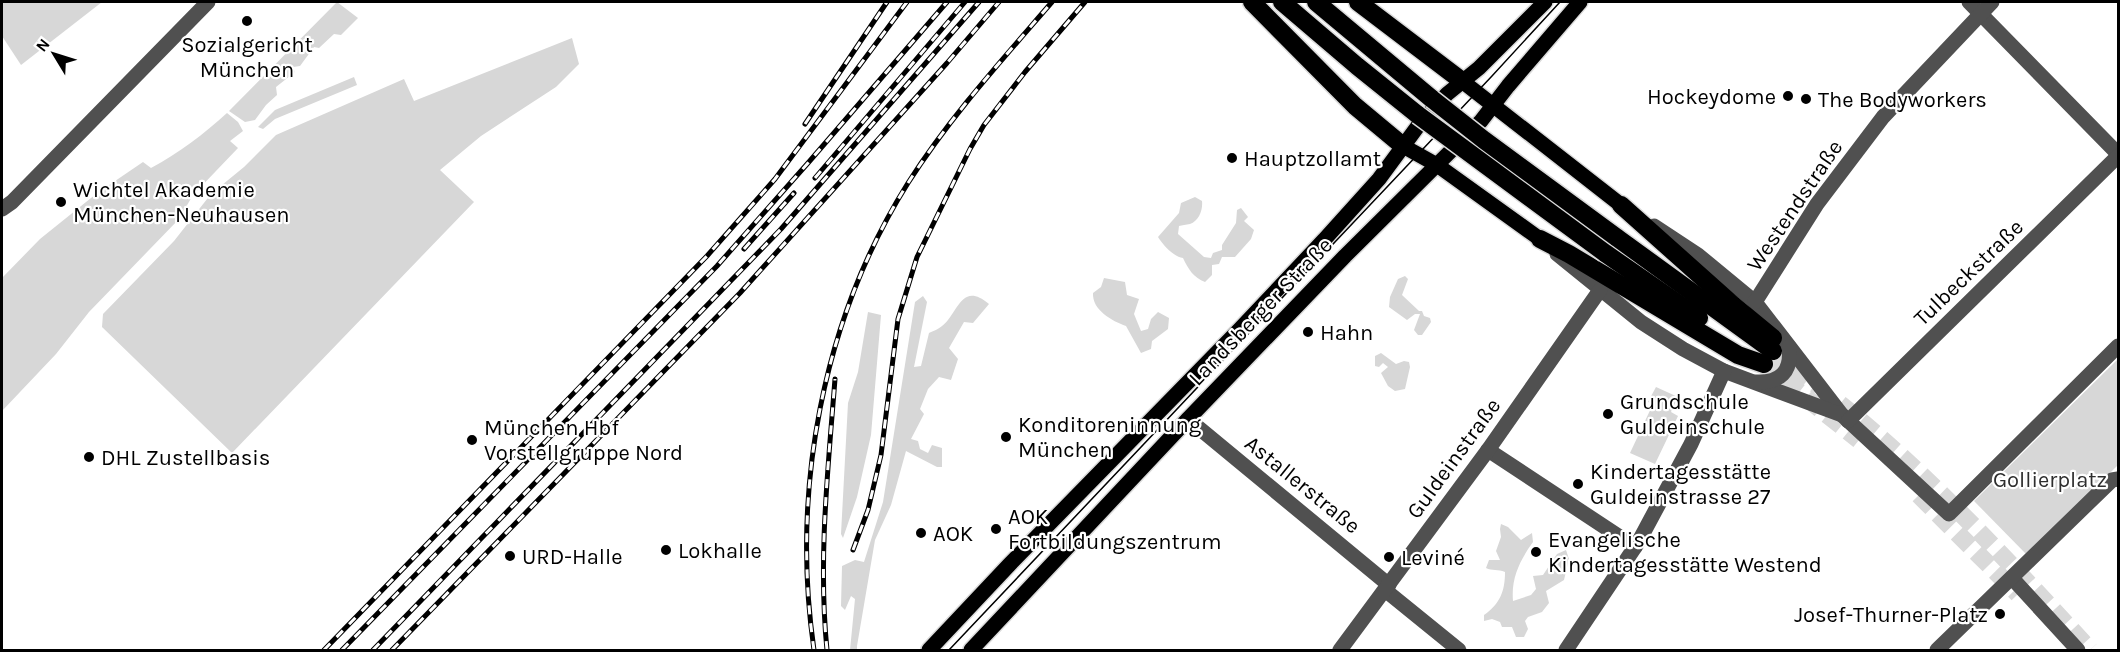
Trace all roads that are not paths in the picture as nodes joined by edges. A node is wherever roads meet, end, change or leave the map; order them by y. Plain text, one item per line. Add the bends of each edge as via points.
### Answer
1 (208, 2) edge
2 (1282, 2) edge
3 (1316, 2) edge
4 (1358, 2) edge
5 (1545, 2) edge
6 (1580, 2) edge
7 (1969, 2) edge
8 (1992, 2) edge
9 (1255, 5) edge
10 (1980, 14) junction
11 (1462, 81) junction
12 (1493, 105) junction
13 (1403, 146) junction
14 (2118, 155) edge
15 (1437, 165) junction
16 (1621, 205) junction
17 (7, 206) edge
18 (1540, 239) junction
19 (1600, 290) junction
20 (1755, 303) junction
21 (2118, 346) edge
22 (1775, 350) junction
23 (1724, 371) junction
24 (1817, 381) junction
25 (1753, 382) junction
26 (1806, 402) junction
27 (1845, 418) junction
28 (1188, 419) junction
29 (1488, 450) junction
30 (2118, 479) edge
31 (1635, 547) junction
32 (2012, 578) junction
33 (1387, 587) junction
34 (934, 647) edge
35 (971, 651) edge
36 (1340, 651) edge
37 (1459, 651) edge
38 (1566, 651) edge
39 (1937, 651) edge
40 (2078, 651) edge

1 - 17 street
2 - 22 highway, bridge via 1418,115 1605,253
3 - 22 highway, bridge via 1475,133
4 - 11 highway
5 - 11 main road, Landsberger Straße
6 - 12 main road, Landsberger Straße
7 - 10 street
8 - 10 street, Westendstraße
9 - 13 highway via 1355,106
10 - 14 street
10 - 20 street, Westendstraße via 1883,117 1817,204
11 - 12 main road
11 - 13 main road, Landsberger Straße
12 - 15 main road, Landsberger Straße
12 - 16 main road
13 - 15 main road
13 - 34 main road, Landsberger Straße via 1361,200
14 - 27 street, Tulbeckstraße
15 - 18 main road
15 - 28 main road, Landsberger Straße
16 - 20 street via 1698,255
16 - 22 highway via 1733,305
18 - 19 street
18 - 22 highway via 1738,355
19 - 23 street via 1641,322
19 - 29 street, Guldeinstraße
20 - 22 street
21 - 27 street via 1949,514
22 - 24 street
22 - 25 street via 1790,359 1789,365 1772,381
23 - 25 street
23 - 31 street via 1691,444
24 - 26 street
24 - 27 street
25 - 26 street
26 - 27 street
28 - 33 street, Astallerstraße
28 - 35 main road, Landsberger Straße
29 - 31 street
29 - 33 street, Guldeinstraße
30 - 32 street via 2112,480
31 - 38 street
32 - 39 street
32 - 40 street
33 - 36 street, Guldeinstraße
33 - 37 street, Astallerstraße

